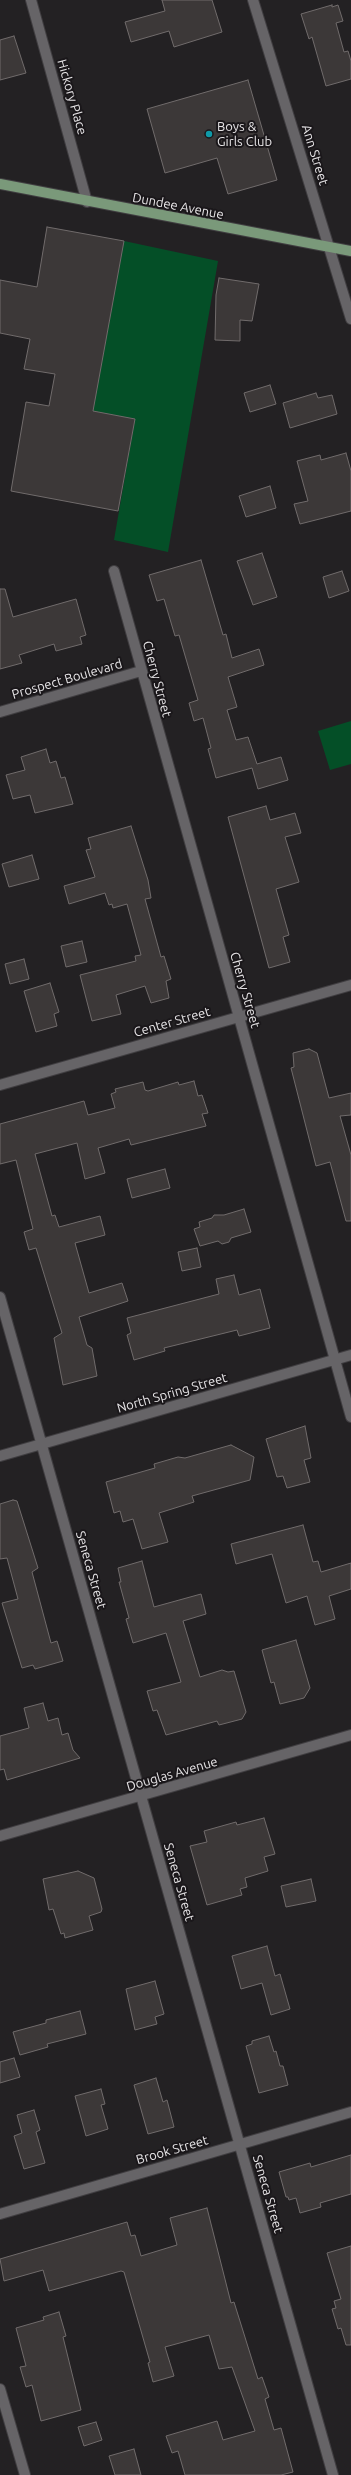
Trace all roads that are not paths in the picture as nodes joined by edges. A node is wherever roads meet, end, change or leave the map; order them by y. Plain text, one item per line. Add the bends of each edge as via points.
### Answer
1 (31, 0) edge
2 (253, 0) edge
3 (0, 184) edge
4 (88, 202) junction
5 (330, 247) junction
6 (351, 251) edge
7 (351, 319) edge
8 (114, 571) dead end
9 (141, 671) junction
10 (0, 712) edge
11 (351, 985) edge
12 (239, 1017) junction
13 (0, 1085) edge
14 (0, 1297) edge
15 (351, 1356) edge
16 (335, 1360) junction
17 (351, 1417) edge
18 (41, 1444) junction
19 (0, 1456) edge
20 (351, 1735) edge
21 (142, 1796) junction
22 (0, 1836) edge
23 (351, 2112) edge
24 (240, 2144) junction
25 (0, 2214) edge
26 (0, 2389) edge
27 (25, 2475) edge
28 (333, 2475) edge

1 - 4 street, Hickory Place
2 - 5 street, Ann Street
3 - 4 main road, Dundee Avenue
4 - 5 main road, Dundee Avenue
5 - 6 main road, Dundee Avenue
5 - 7 street, Ann Street
8 - 9 street, Cherry Street
9 - 10 street, Prospect Boulevard
9 - 12 street, Cherry Street
11 - 12 street, Center Street
12 - 13 street, Center Street
12 - 16 street, Cherry Street
14 - 18 street, Seneca Street
15 - 16 street, North Spring Street
16 - 17 street, Cherry Street
16 - 18 street, North Spring Street
18 - 19 street, North Spring Street
18 - 21 street, Seneca Street
20 - 21 street, Douglas Avenue
21 - 22 street, Douglas Avenue
21 - 24 street, Seneca Street
23 - 24 street, Brook Street
24 - 25 street, Brook Street
24 - 28 street, Seneca Street
26 - 27 street

